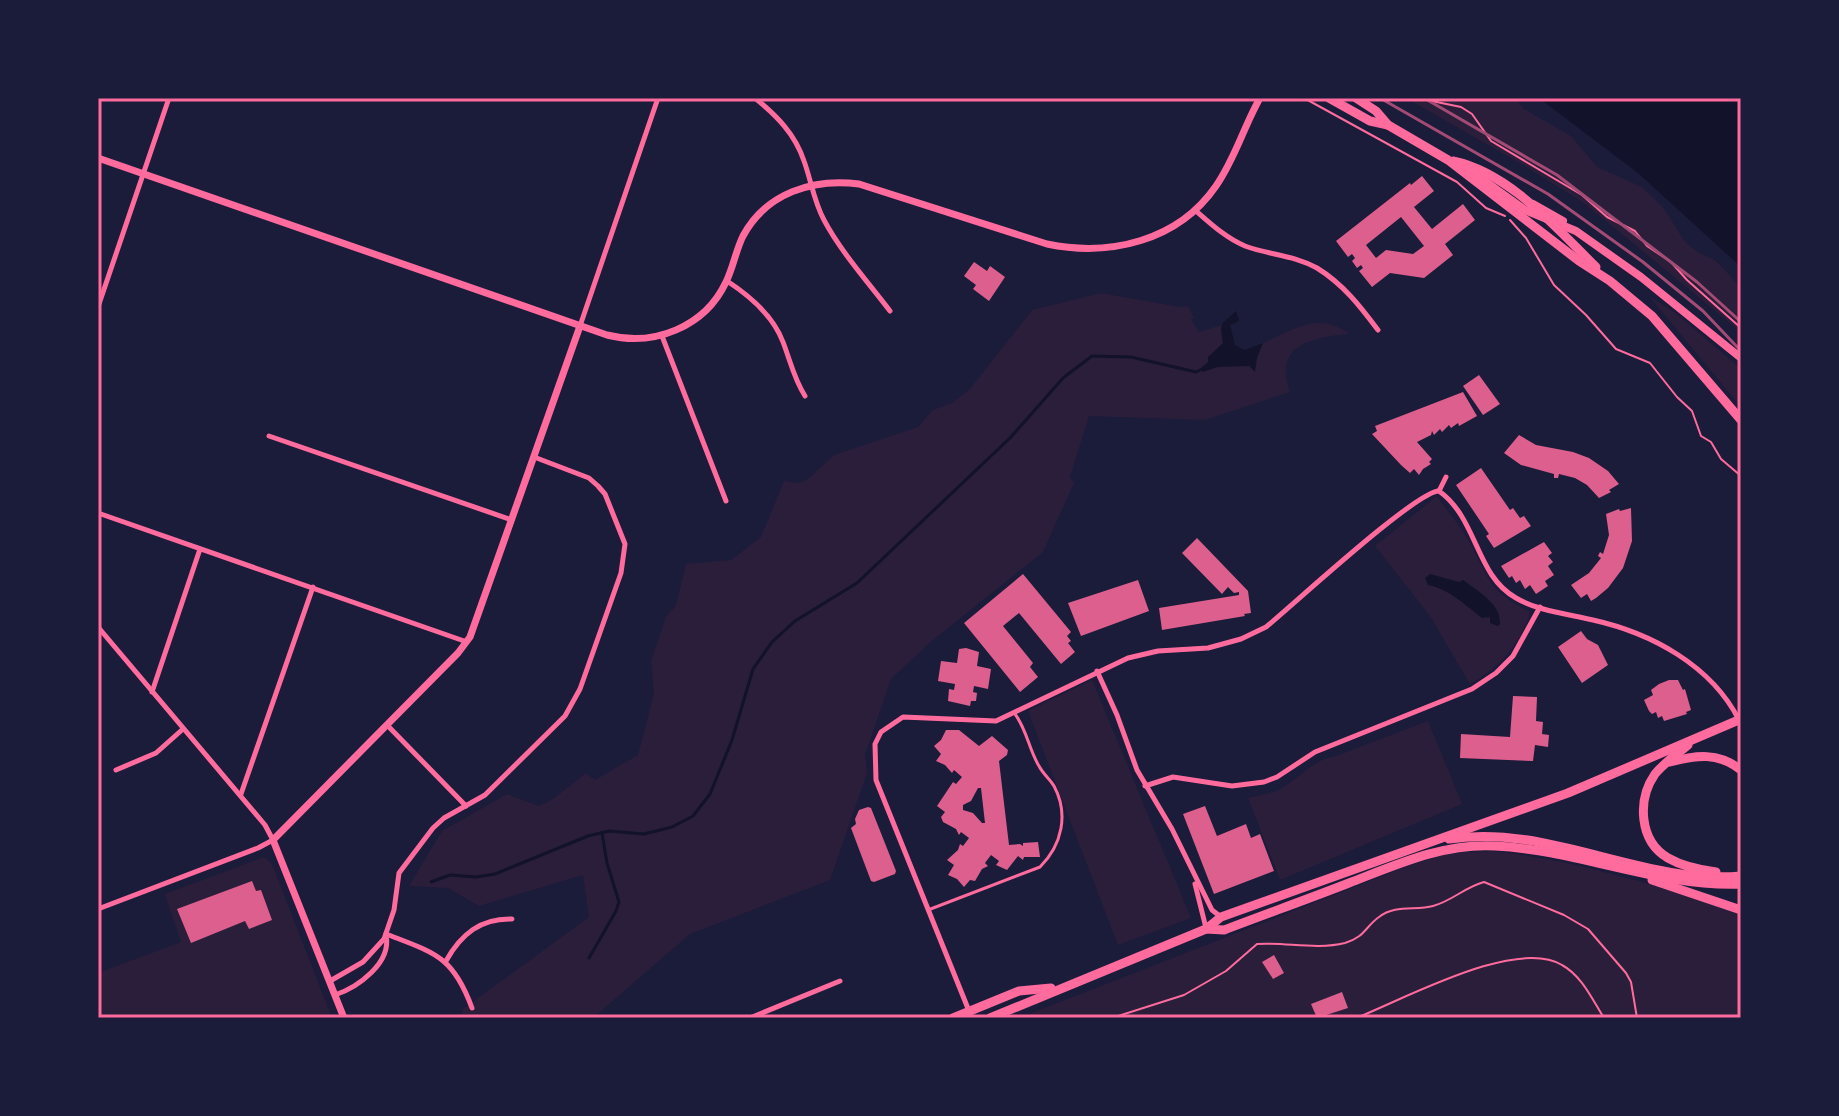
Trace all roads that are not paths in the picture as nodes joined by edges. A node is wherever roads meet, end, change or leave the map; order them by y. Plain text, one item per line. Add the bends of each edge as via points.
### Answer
1 (169, 98) edge
2 (658, 98) edge
3 (755, 98) edge
4 (1260, 98) edge
5 (1329, 98) edge
6 (1356, 98) edge
7 (1388, 125) junction
8 (98, 158) edge
9 (1448, 160) junction
10 (1462, 171) junction
11 (143, 174) junction
12 (812, 185) junction
13 (1521, 197) junction
14 (1195, 210) junction
15 (1547, 219) junction
16 (1576, 231) junction
17 (727, 281) junction
18 (1610, 281) junction
19 (98, 307) edge
20 (890, 311) dead end
21 (580, 326) junction
22 (1378, 330) dead end
23 (662, 336) junction
24 (1741, 358) edge
25 (805, 396) dead end
26 (1741, 420) edge
27 (269, 436) dead end
28 (534, 457) junction
29 (1446, 477) dead end
30 (1439, 491) junction
31 (726, 501) dead end
32 (98, 513) edge
33 (512, 520) junction
34 (200, 549) junction
35 (313, 587) junction
36 (1540, 607) junction
37 (99, 629) edge
38 (467, 642) junction
39 (1097, 671) junction
40 (152, 692) junction
41 (1015, 714) junction
42 (1740, 721) edge
43 (387, 725) junction
44 (183, 729) junction
45 (1701, 736) junction
46 (1667, 763) junction
47 (116, 770) dead end
48 (1741, 770) edge
49 (1145, 786) junction
50 (240, 795) junction
51 (466, 806) junction
52 (273, 840) junction
53 (1426, 843) junction
54 (1618, 869) junction
55 (1193, 875) junction
56 (1741, 875) edge
57 (1741, 884) edge
58 (98, 909) edge
59 (928, 910) junction
60 (1741, 910) edge
61 (1221, 917) junction
62 (512, 919) dead end
63 (1206, 929) junction
64 (386, 934) junction
65 (446, 961) junction
66 (330, 981) junction
67 (840, 981) dead end
68 (1062, 986) junction
69 (335, 995) junction
70 (472, 1008) dead end
71 (969, 1011) junction
72 (344, 1018) edge
73 (750, 1018) edge
74 (953, 1018) edge
75 (990, 1018) edge

1 - 11 street
2 - 21 street
3 - 12 street via 793,137
4 - 14 street via 1228,166
5 - 7 main road
6 - 7 main road
7 - 9 main road
8 - 11 street
9 - 10 main road
9 - 13 main road via 1468,164
10 - 15 main road
10 - 18 main road
11 - 19 street
11 - 21 street
12 - 14 street via 859,184 1073,249 1139,242
12 - 17 street via 769,205 751,224
12 - 20 street via 827,225
13 - 15 main road
13 - 16 main road
14 - 22 street via 1248,247 1283,255 1338,282
15 - 16 main road
15 - 18 main road
16 - 24 main road
17 - 23 street via 699,317
17 - 25 street via 766,313
18 - 26 main road via 1657,320
21 - 23 street via 635,340
21 - 28 street
23 - 31 street
27 - 33 street
28 - 33 street
28 - 51 street via 598,486 621,532 625,558 572,705 485,795
29 - 30 street
30 - 36 street via 1472,532 1497,583
30 - 39 street via 1430,491 1408,508 1266,627 1208,648 1158,651
32 - 34 street
33 - 38 street
34 - 35 street
34 - 40 street
35 - 38 street
35 - 50 street
36 - 42 street via 1619,626 1653,641 1716,685
36 - 49 street via 1513,656 1472,689 1315,752 1264,782 1232,786 1173,777
37 - 40 street
38 - 43 street
39 - 41 street
39 - 49 street
40 - 44 street
41 - 59 lane via 1061,800 1060,838 1040,867
41 - 59 street via 983,722 903,717 891,722 875,744 876,780
42 - 45 main road
43 - 51 street
43 - 52 street
44 - 47 street via 156,753
44 - 50 street
45 - 46 main road
45 - 53 main road via 1568,793
46 - 48 main road via 1712,756
46 - 56 main road via 1651,781 1644,803 1651,841 1678,863
49 - 55 street
50 - 52 street
51 - 64 street via 438,822 402,867
52 - 58 street
52 - 66 street
53 - 56 main road via 1502,836 1687,875
53 - 61 main road
54 - 57 main road via 1690,882
54 - 60 main road
54 - 63 main road via 1520,848 1471,846 1402,862 1224,930
55 - 61 street
55 - 63 street
59 - 71 street
61 - 63 main road
62 - 65 street via 494,918 472,929
63 - 68 main road
64 - 65 street
64 - 66 street via 363,962
64 - 69 street via 386,947 372,973
65 - 70 street
66 - 69 street
67 - 73 street
68 - 71 main road via 1019,991
68 - 75 main road
69 - 72 street
71 - 74 main road

